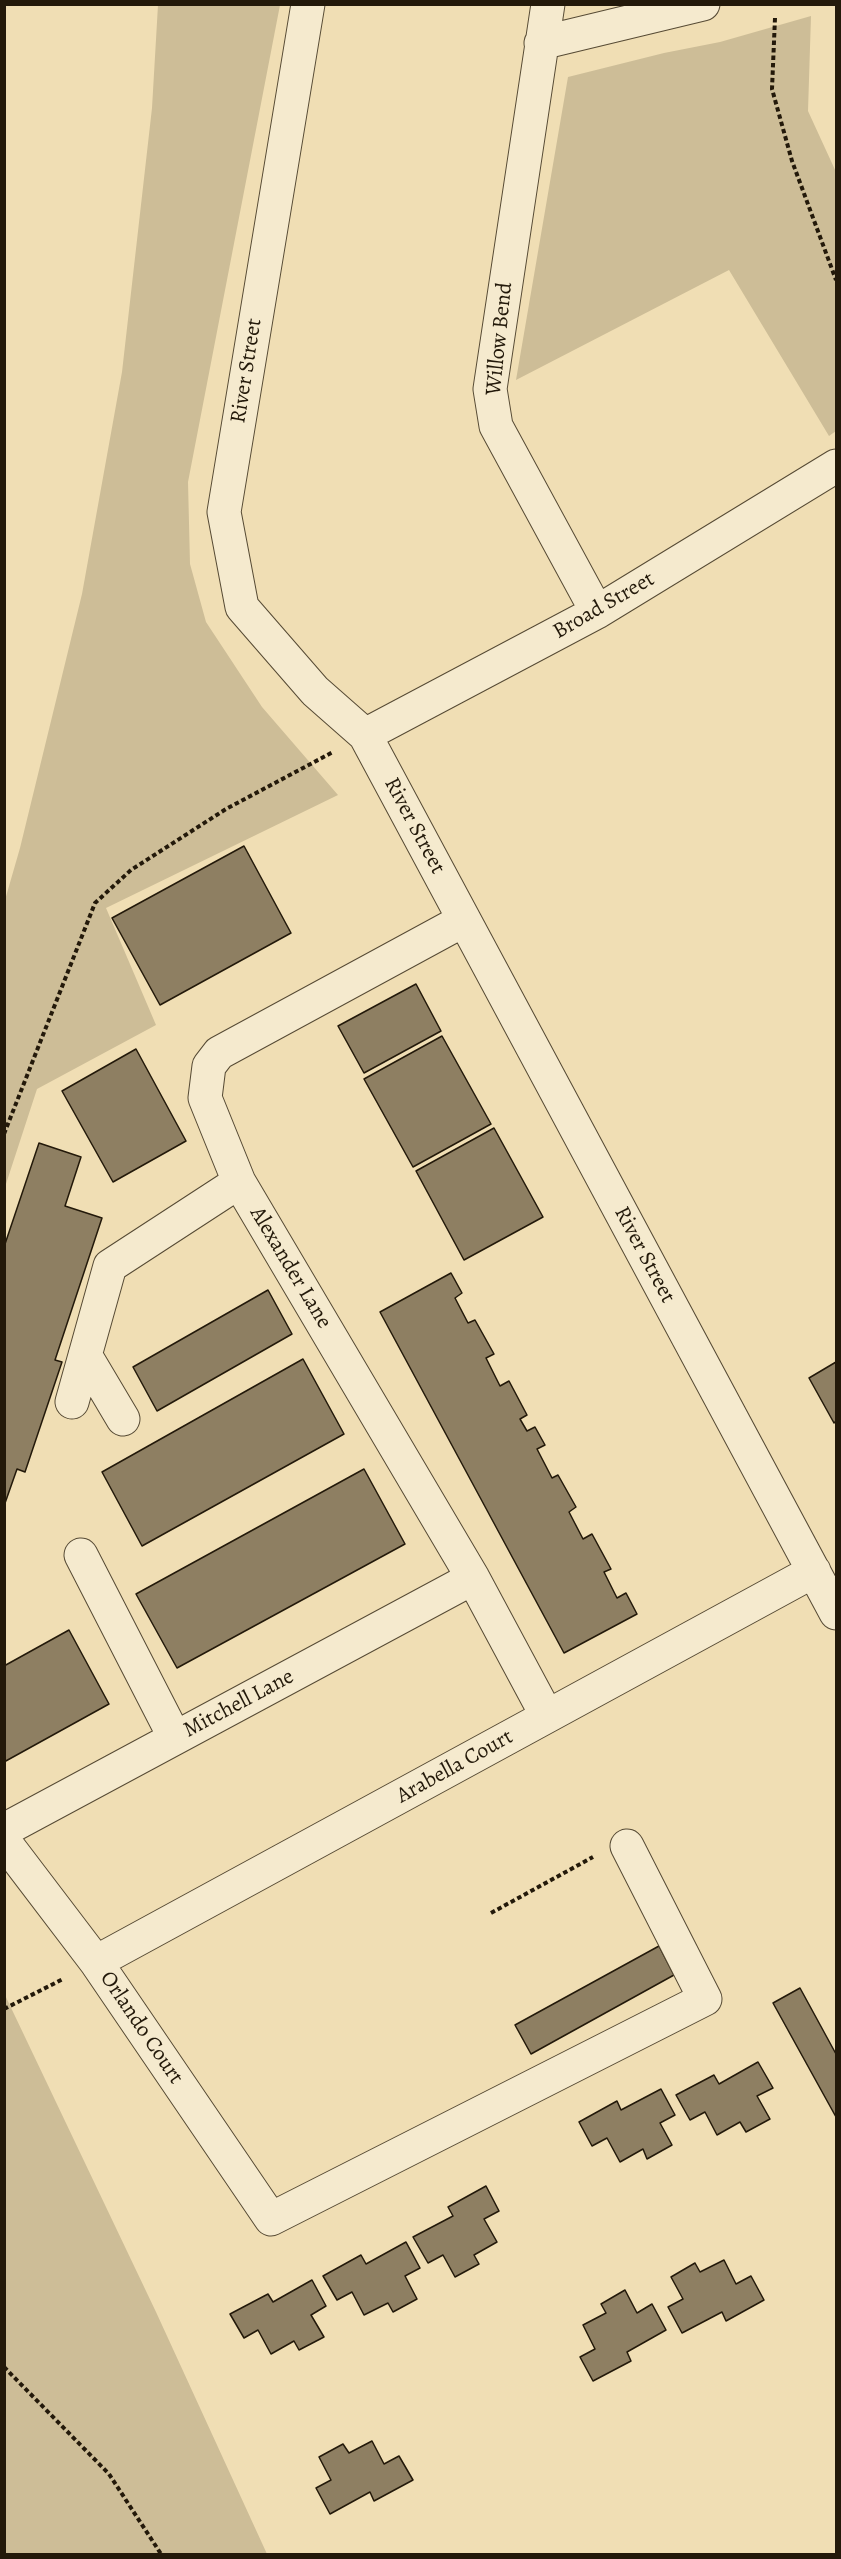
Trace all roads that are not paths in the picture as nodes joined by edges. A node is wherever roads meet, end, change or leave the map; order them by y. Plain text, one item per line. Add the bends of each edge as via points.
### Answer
1 (308, 4) edge
2 (548, 4) edge
3 (703, 4) edge
4 (541, 43) junction
5 (837, 466) edge
6 (597, 612) junction
7 (365, 735) junction
8 (464, 920) junction
9 (239, 1182) junction
10 (85, 1355) junction
11 (72, 1402) dead end
12 (123, 1419) dead end
13 (81, 1555) dead end
14 (814, 1571) junction
15 (473, 1578) junction
16 (837, 1613) edge
17 (547, 1716) junction
18 (175, 1738) junction
19 (4, 1830) edge
20 (4, 1840) edge
21 (627, 1846) dead end
22 (96, 1962) junction

1 - 7 street, River Street via 224,512 242,607 315,691
2 - 4 street, Willow Bend
3 - 4 street
4 - 6 street, Willow Bend via 490,389 496,426
5 - 6 street, Broad Street
6 - 7 street, Broad Street
7 - 8 street, River Street
8 - 9 street, Alexander Lane via 219,1053 209,1066 205,1098
8 - 14 street, River Street
9 - 10 street via 110,1266
9 - 15 street, Alexander Lane
10 - 11 street
10 - 12 street
13 - 18 street
14 - 16 street, River Street
14 - 17 street, Arabella Court
15 - 17 street, Alexander Lane
15 - 18 street, Mitchell Lane
17 - 22 street, Arabella Court
18 - 19 street, Mitchell Lane
20 - 22 street, Orlando Court
21 - 22 street, Orlando Court via 705,1999 271,2220

